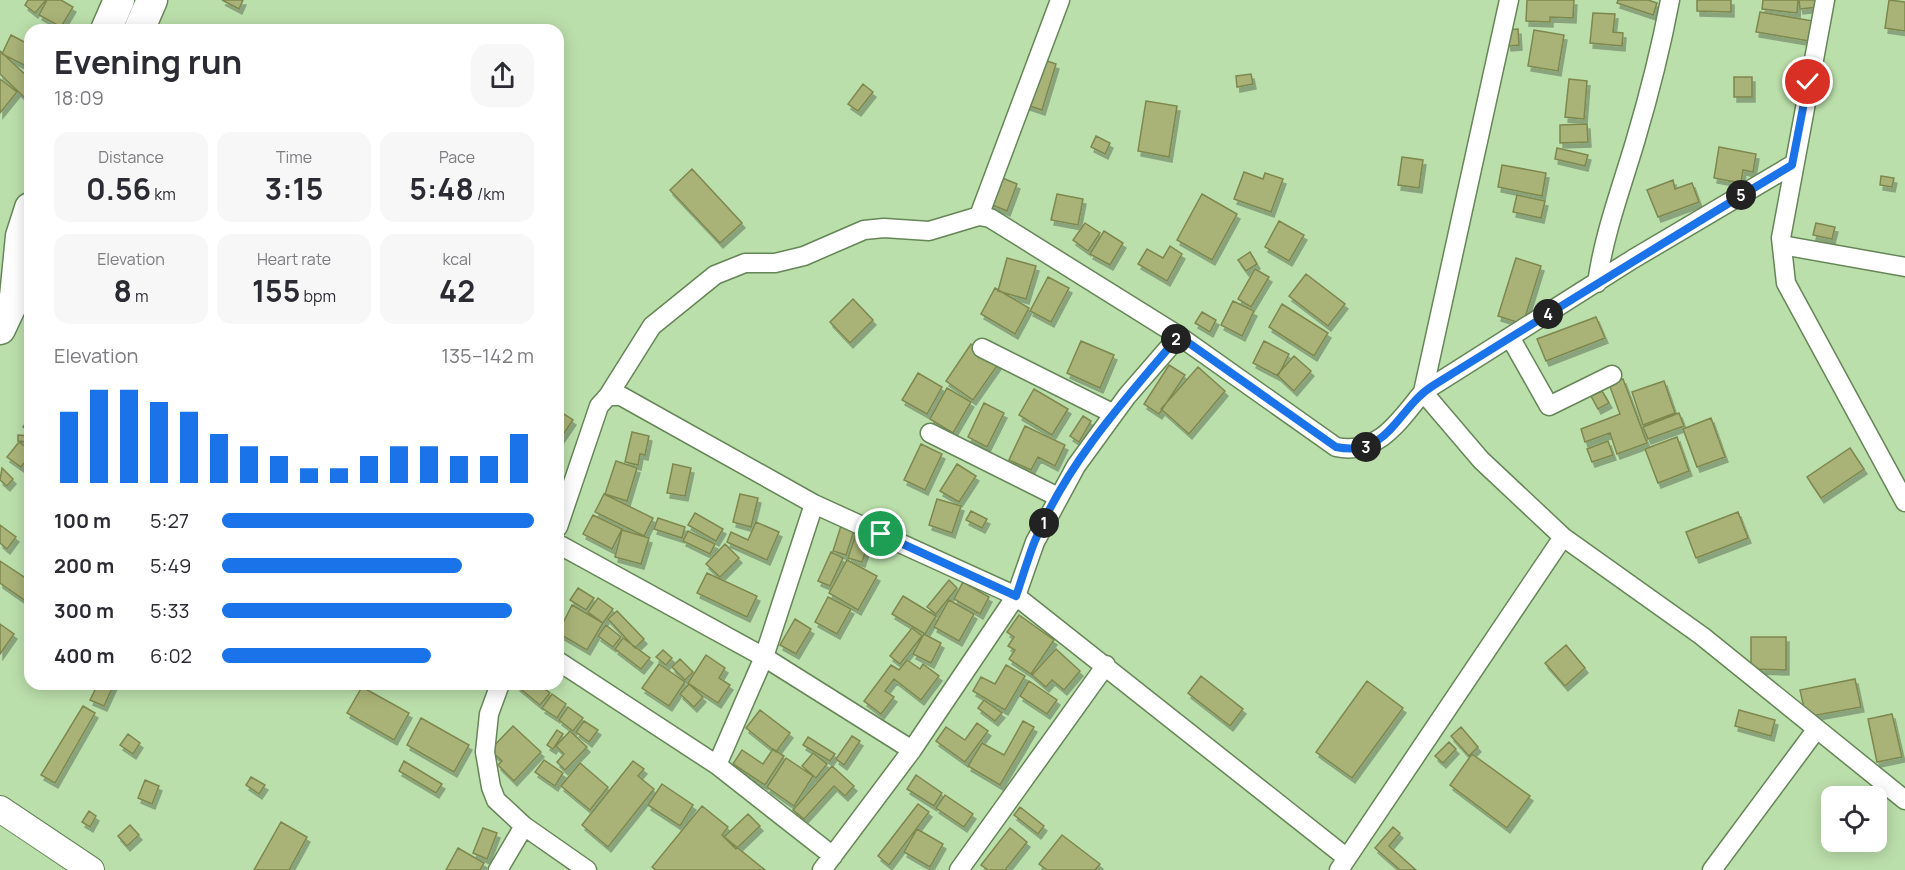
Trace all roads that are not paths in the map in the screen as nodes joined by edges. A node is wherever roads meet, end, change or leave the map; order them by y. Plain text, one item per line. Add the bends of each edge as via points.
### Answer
1 (119, 0) edge
2 (152, 0) edge
3 (1060, 0) edge
4 (1509, 0) edge
5 (1670, 0) edge
6 (1825, 0) edge
7 (109, 24) edge
8 (142, 24) edge
9 (1792, 165) junction
10 (979, 216) junction
11 (24, 227) edge
12 (1782, 245) junction
13 (1905, 267) edge
14 (24, 277) edge
15 (1597, 283) junction
16 (15, 297) junction
17 (0, 329) edge
18 (1179, 336) junction
19 (1510, 338) junction
20 (982, 348) dead end
21 (1612, 375) dead end
22 (1423, 392) junction
23 (608, 396) junction
24 (1114, 414) junction
25 (930, 433) dead end
26 (1058, 497) junction
27 (1905, 502) edge
28 (813, 504) junction
29 (564, 509) edge
30 (1563, 537) junction
31 (564, 547) edge
32 (1016, 596) junction
33 (764, 657) junction
34 (1106, 664) junction
35 (564, 665) edge
36 (498, 690) edge
37 (1816, 730) junction
38 (912, 750) junction
39 (717, 765) junction
40 (1905, 800) edge
41 (0, 809) edge
42 (524, 826) junction
43 (827, 863) edge
44 (1343, 864) edge
45 (91, 870) edge
46 (498, 870) edge
47 (587, 870) edge
48 (959, 870) edge
49 (1712, 870) edge

1 - 7 highway
2 - 8 highway
3 - 10 street
4 - 22 street
5 - 15 street via 1635,143 1613,208
6 - 9 street
9 - 12 street
9 - 15 street
10 - 18 street via 990,218
10 - 23 street via 929,231 864,230 804,256 745,263 715,275 652,326
11 - 16 highway
12 - 13 street
12 - 27 street via 1786,283
14 - 16 highway
15 - 19 street
16 - 17 highway
18 - 22 street via 1336,447 1364,448 1392,431
18 - 24 street
19 - 21 street via 1549,406
19 - 22 street
20 - 24 street
22 - 30 street via 1481,460
23 - 28 street via 621,396
23 - 29 street via 599,406
24 - 26 street
25 - 26 street
26 - 32 street via 1035,542
28 - 32 street
28 - 33 street
30 - 37 street via 1702,636
30 - 44 street
31 - 33 street
32 - 34 street
32 - 38 street
33 - 38 street
33 - 39 street
34 - 44 street
34 - 48 street
35 - 39 street
36 - 42 street via 489,714 486,752 491,787 496,800
37 - 40 street
37 - 49 street
38 - 43 street
39 - 43 street
41 - 45 main road
42 - 46 street
42 - 47 street

